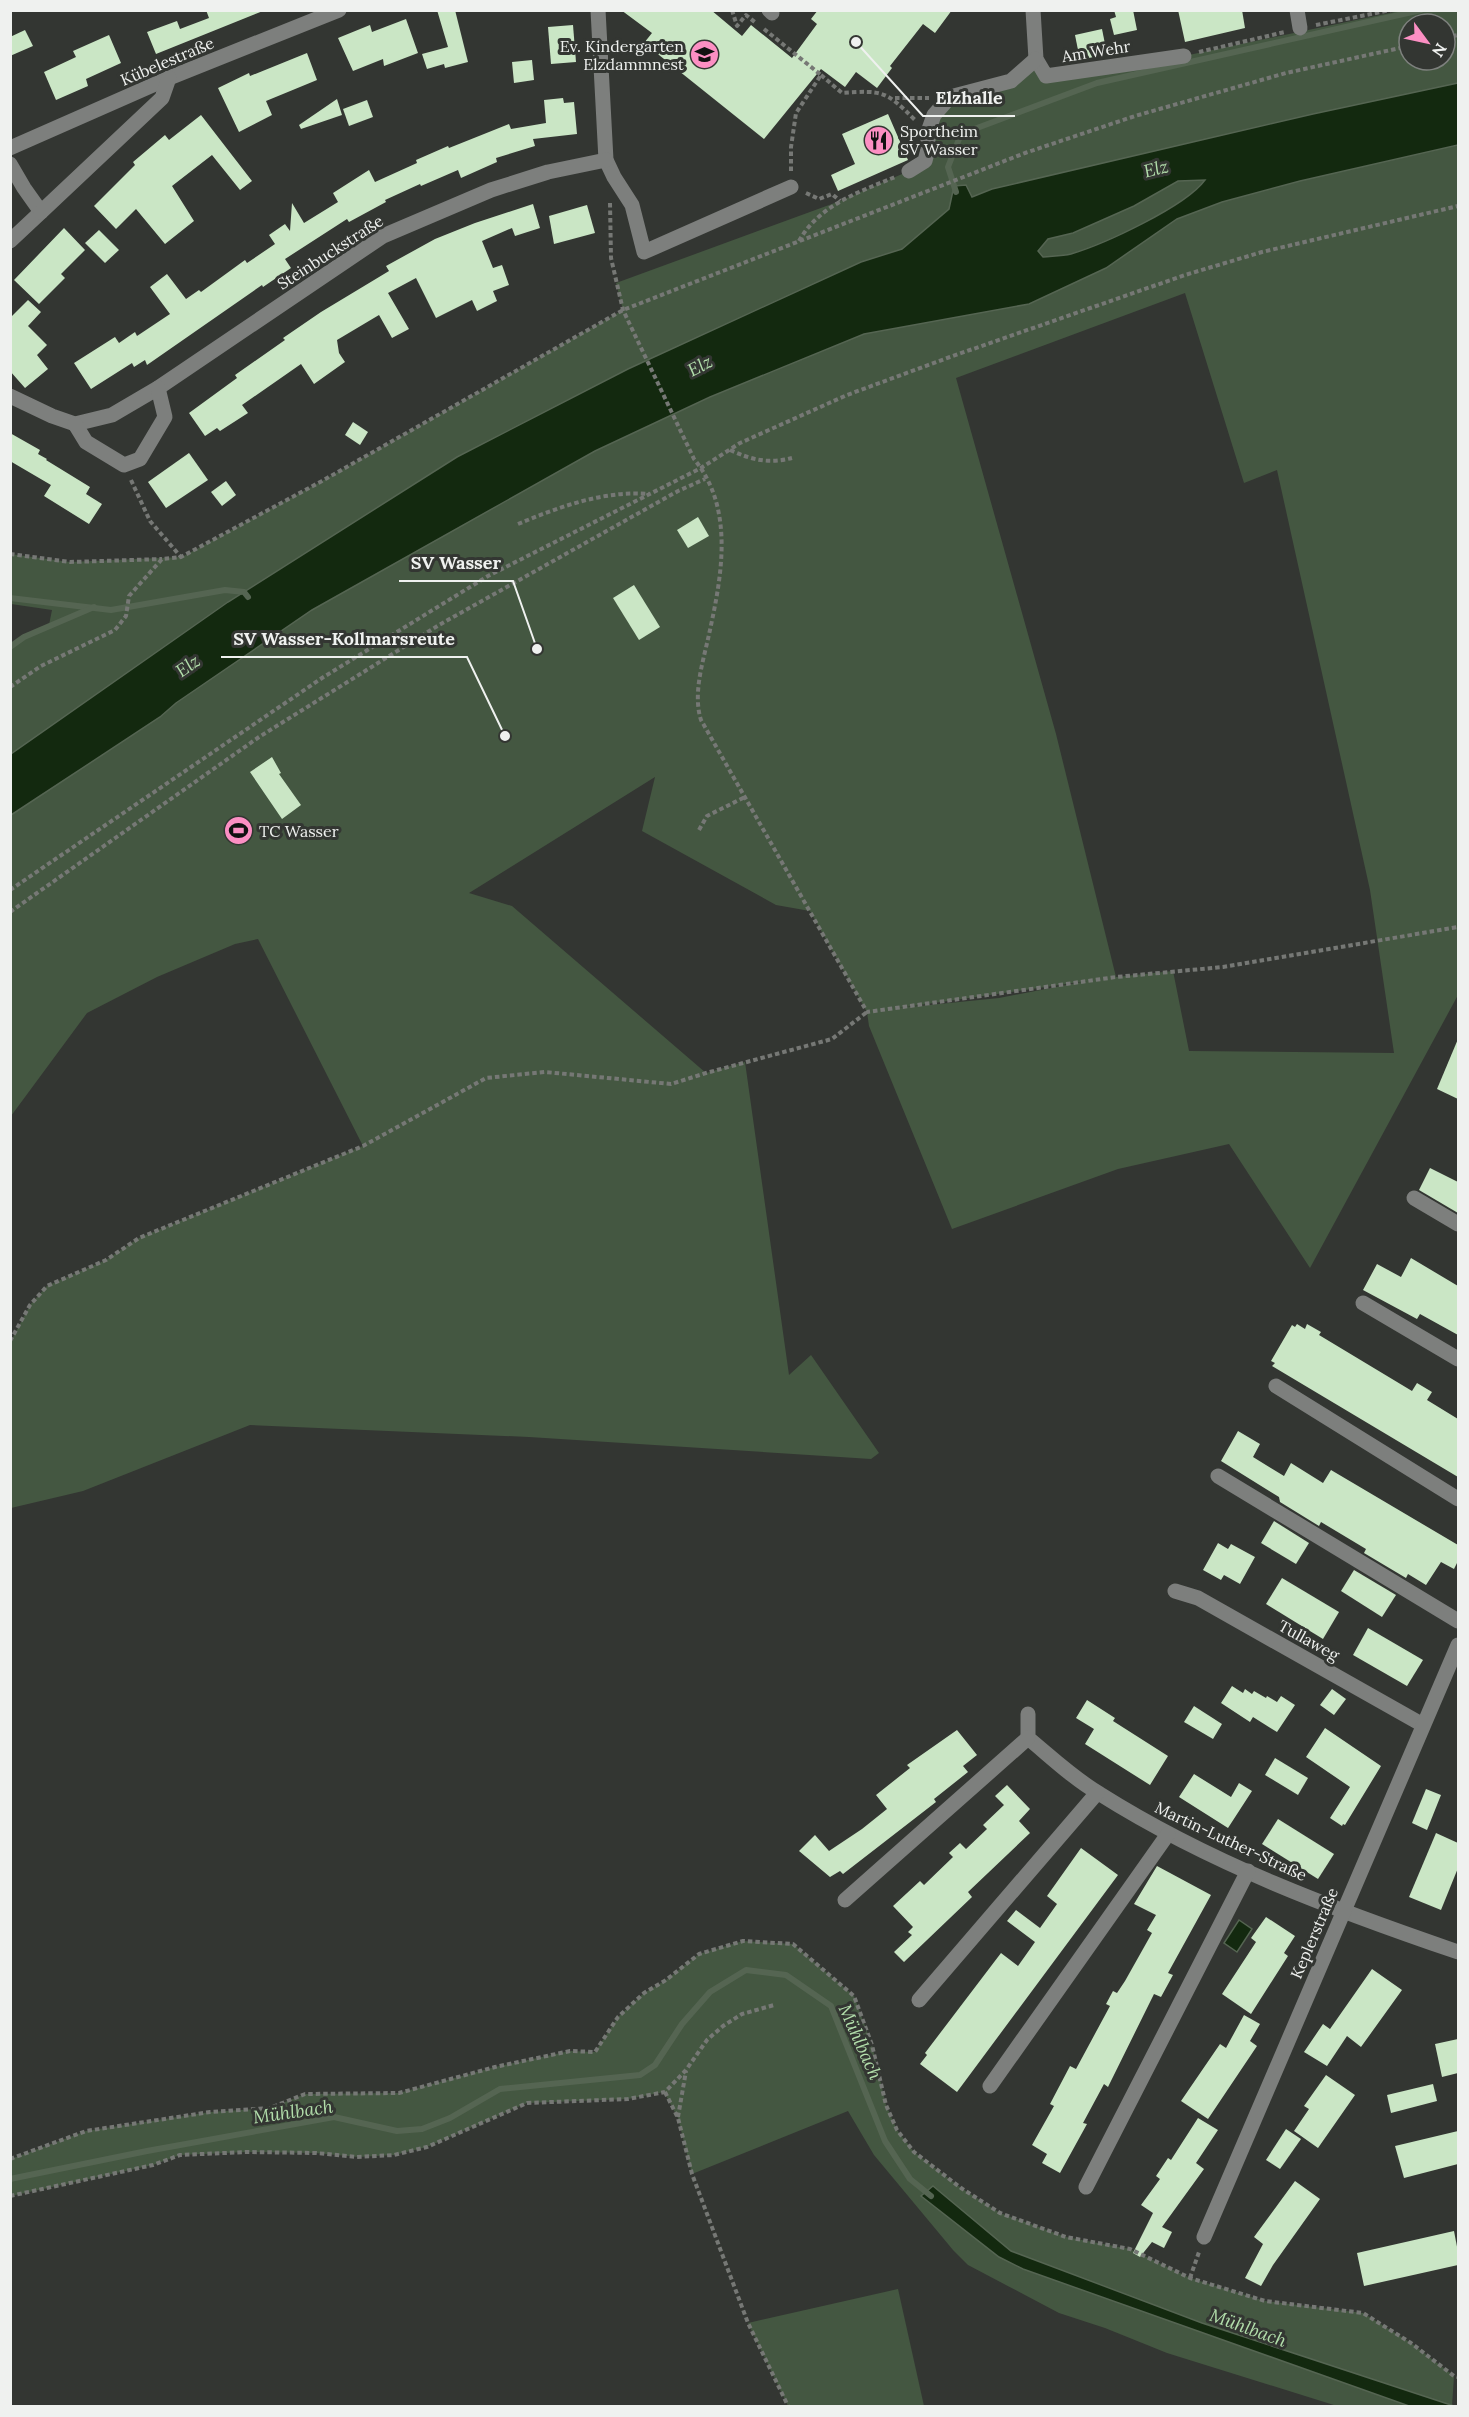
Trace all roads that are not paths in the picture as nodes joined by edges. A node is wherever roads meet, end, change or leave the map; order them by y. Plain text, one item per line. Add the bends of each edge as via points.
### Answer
1 (339, 10) edge
2 (598, 10) edge
3 (1033, 10) edge
4 (1297, 10) edge
5 (1300, 28) dead end
6 (1184, 56) dead end
7 (1036, 60) junction
8 (169, 78) junction
9 (10, 148) edge
10 (606, 160) junction
11 (10, 164) edge
12 (909, 171) road end
13 (791, 187) road end
14 (41, 212) junction
15 (10, 241) edge
16 (158, 388) junction
17 (10, 396) edge
18 (75, 424) junction
19 (1414, 1198) dead end
20 (1458, 1224) edge
21 (1363, 1303) dead end
22 (1458, 1359) edge
23 (1276, 1386) dead end
24 (1218, 1476) dead end
25 (1458, 1499) edge
26 (1175, 1591) dead end
27 (1458, 1621) edge
28 (1458, 1645) edge
29 (1028, 1714) dead end
30 (1423, 1725) junction
31 (1028, 1738) junction
32 (1097, 1793) junction
33 (1168, 1834) junction
34 (1248, 1871) junction
35 (845, 1900) dead end
36 (1342, 1912) junction
37 (1458, 1952) edge
38 (919, 2000) dead end
39 (990, 2086) dead end
40 (1086, 2187) dead end
41 (1204, 2237) road end

1 - 8 street, Kübelestraße
2 - 10 street
3 - 7 street
4 - 5 street
6 - 7 street, Am Wehr via 1046,76
7 - 12 street via 1011,81 950,97 934,115 925,160
8 - 9 street, Kübelestraße
8 - 14 street via 162,98
10 - 13 street via 632,205 644,252
10 - 16 street, Steinbuckstraße via 548,172 491,190 383,236
11 - 14 street
14 - 15 street
16 - 18 street, Steinbuckstraße via 112,415
16 - 18 street via 165,417 140,459 124,465 86,442
17 - 18 street
19 - 20 street
21 - 22 street
23 - 25 street
24 - 27 street
26 - 30 street, Tullaweg via 1198,1598
28 - 30 street, Keplerstraße
29 - 31 street
30 - 36 street, Keplerstraße
31 - 32 street, Martin-Luther-Straße
31 - 35 street
32 - 33 street, Martin-Luther-Straße
32 - 38 street
33 - 34 street, Martin-Luther-Straße
33 - 39 street
34 - 36 street, Martin-Luther-Straße
34 - 40 street
36 - 37 street, Martin-Luther-Straße
36 - 41 street, Keplerstraße

